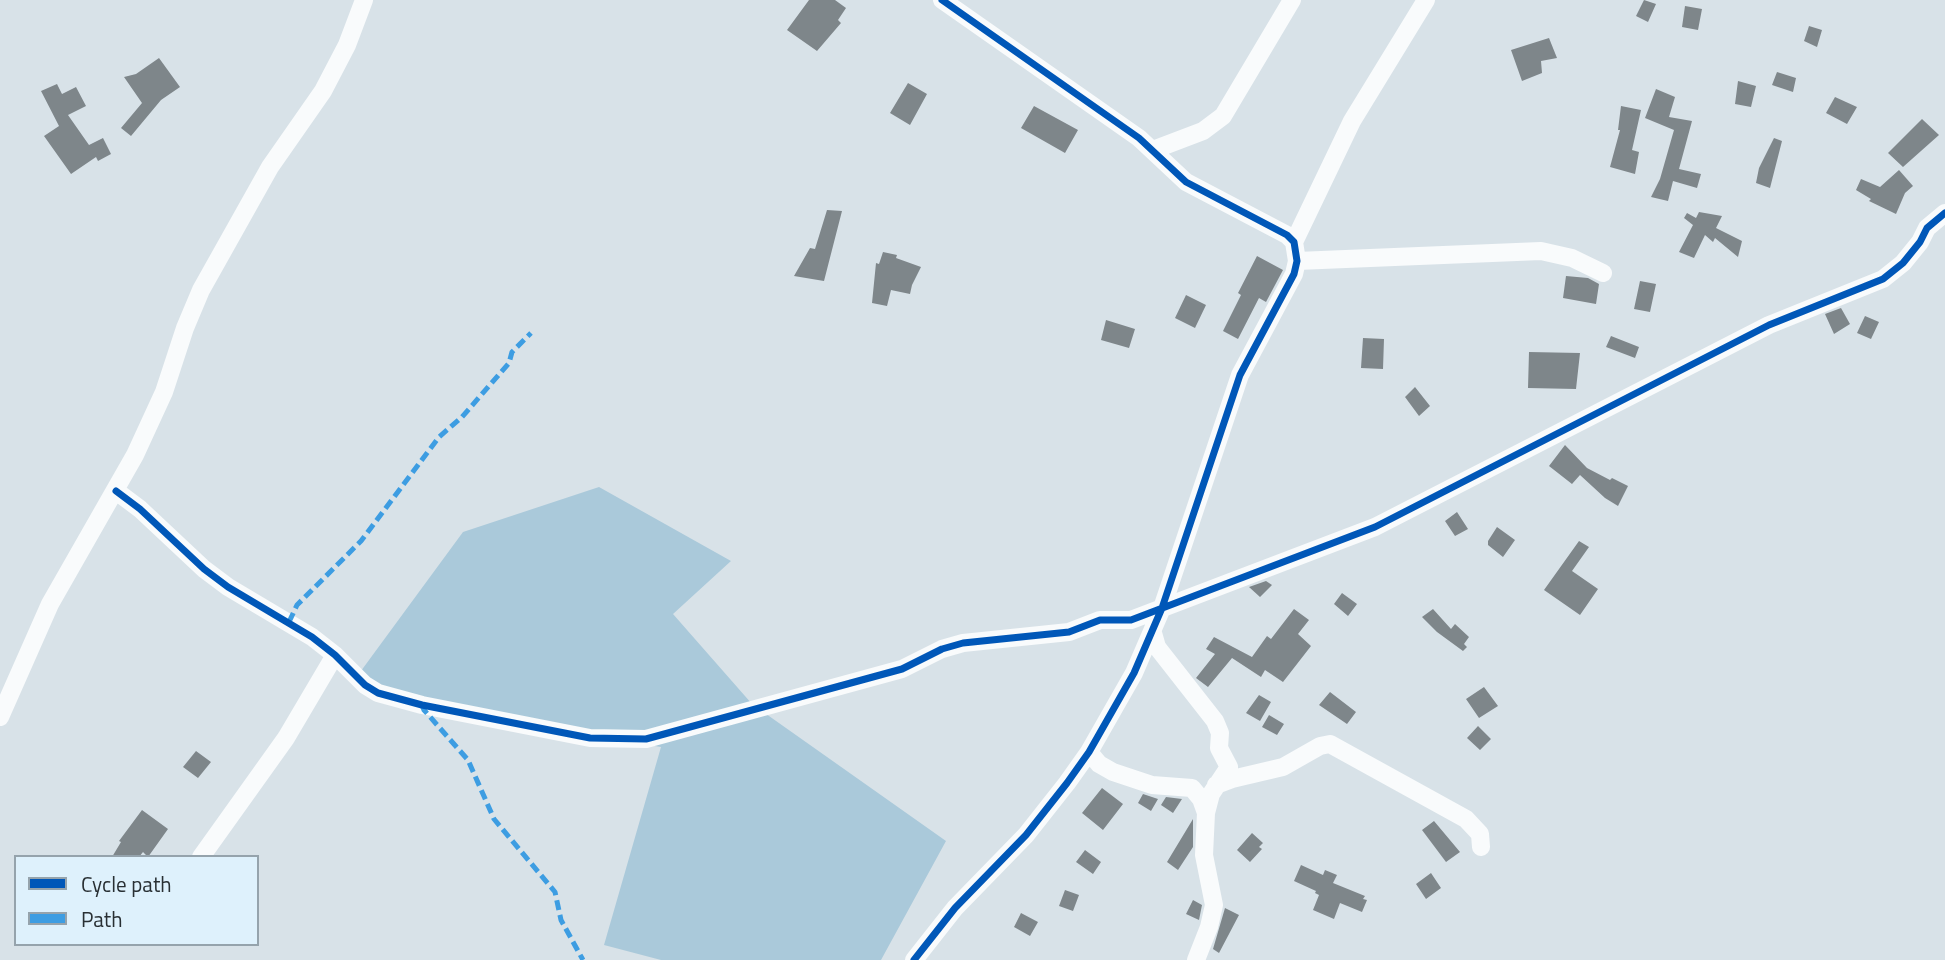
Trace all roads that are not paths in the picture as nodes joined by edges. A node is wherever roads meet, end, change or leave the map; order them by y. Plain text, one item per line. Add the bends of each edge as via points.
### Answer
1 (364, 0) edge
2 (942, 0) edge
3 (1292, 0) edge
4 (1426, 0) edge
5 (1153, 149) junction
6 (1945, 213) edge
7 (1294, 242) junction
8 (1297, 261) junction
9 (1603, 273) dead end
10 (116, 491) junction
11 (1162, 608) junction
12 (1153, 633) junction
13 (335, 656) junction
14 (0, 717) edge
15 (1089, 752) junction
16 (1216, 785) junction
17 (1206, 813) junction
18 (1481, 847) dead end
19 (202, 855) edge
20 (914, 960) edge
21 (1196, 960) edge

1 - 10 street via 323,91 276,157 201,289 164,392
2 - 5 street
3 - 5 street via 1223,116 1203,131
4 - 7 street via 1352,121
5 - 7 street via 1186,182 1280,230
6 - 11 street via 1927,228 1903,263 1883,279 1769,325 1375,527
7 - 8 street
8 - 9 street via 1541,251 1572,258
8 - 11 street via 1240,375
10 - 13 street via 212,575
10 - 14 street via 50,604
11 - 12 street
11 - 13 street via 1131,620 1100,620 1069,632 963,643 902,669 631,741 590,738 395,699 365,685
12 - 15 street
12 - 16 street via 1157,647 1220,733 1219,748 1229,767
13 - 19 street via 286,738
15 - 17 street via 1113,772 1152,785 1192,788
15 - 20 street via 1026,835 955,908
16 - 17 street
16 - 18 street via 1283,767 1330,744 1466,818 1480,834
17 - 21 street via 1204,855 1214,905

